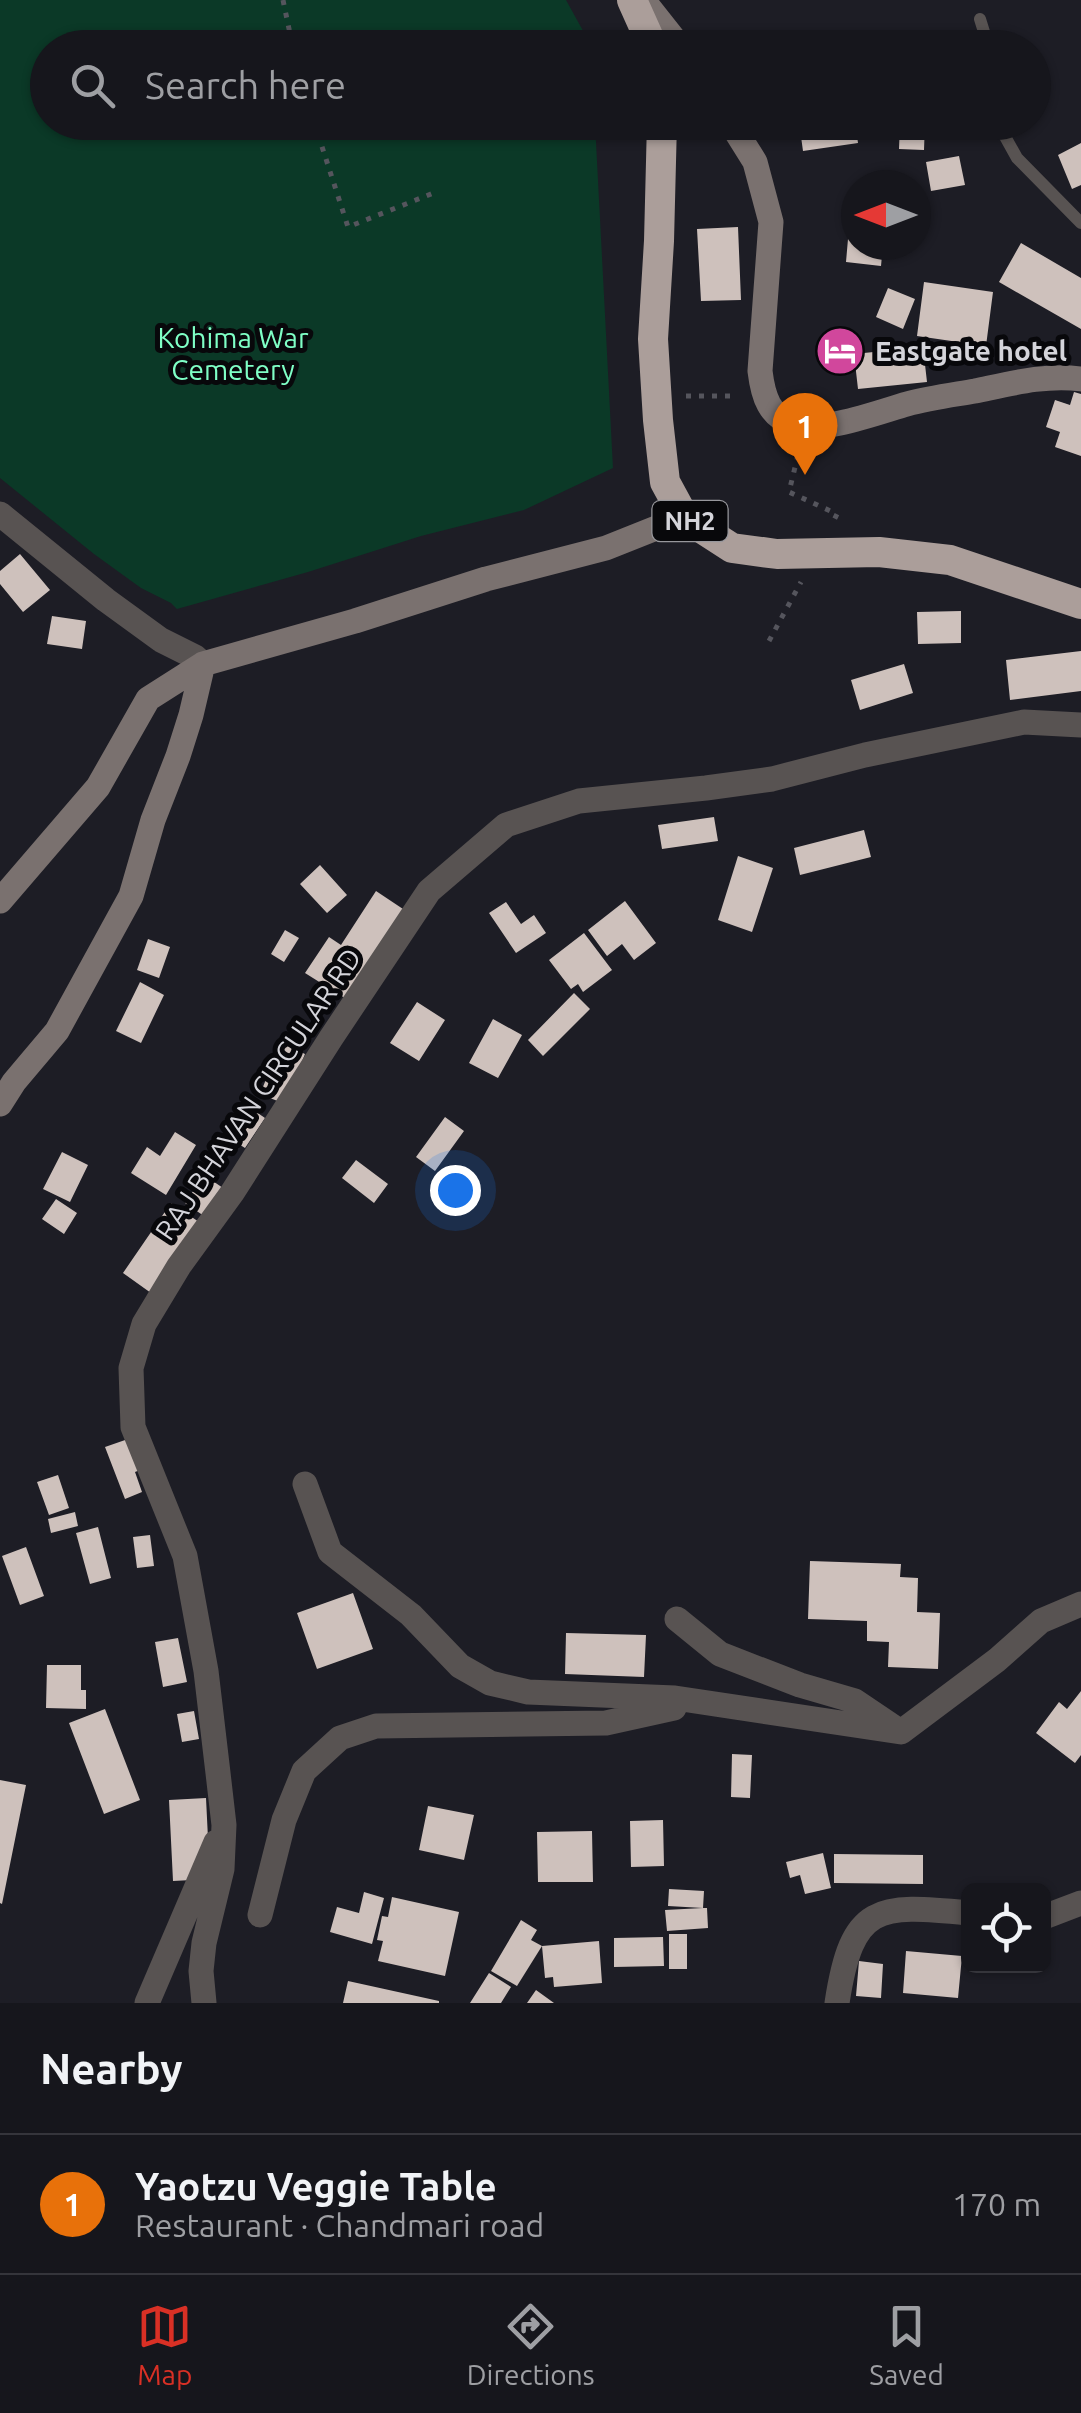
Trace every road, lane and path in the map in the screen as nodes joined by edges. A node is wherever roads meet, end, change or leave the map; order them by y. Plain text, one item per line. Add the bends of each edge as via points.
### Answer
1 (283, 0) edge
2 (632, 0) edge
3 (642, 0) edge
4 (980, 19) dead end
5 (289, 30) edge
6 (645, 30) edge
7 (666, 30) edge
8 (983, 30) edge
9 (320, 140) edge
10 (662, 140) edge
11 (741, 140) edge
12 (1007, 140) edge
13 (436, 192) dead end
14 (1081, 223) edge
15 (1081, 378) edge
16 (763, 395) junction
17 (656, 396) junction
18 (806, 426) junction
19 (0, 514) edge
20 (838, 514) dead end
21 (684, 516) junction
22 (1081, 604) edge
23 (203, 664) junction
24 (1081, 725) edge
25 (0, 901) edge
26 (0, 1104) edge
27 (305, 1484) dead end
28 (1081, 1604) edge
29 (677, 1619) dead end
30 (703, 1702) junction
31 (901, 1732) junction
32 (224, 1825) junction
33 (1081, 1902) edge
34 (961, 1912) edge
35 (1051, 1914) edge
36 (260, 1915) dead end
37 (147, 2003) edge
38 (204, 2003) edge
39 (837, 2003) edge

1 - 5 path
2 - 6 highway
3 - 7 main road
4 - 8 lane
9 - 13 path via 348,227
10 - 17 highway, NH2
11 - 16 main road via 755,162 771,222
12 - 14 lane
15 - 18 main road via 1028,380
16 - 17 path
16 - 18 main road via 776,416
17 - 21 highway, NH2 via 665,482
18 - 20 path via 788,492
19 - 23 street via 106,600
21 - 22 highway, NH2 via 732,548 950,560
21 - 23 main road via 606,548
23 - 25 main road via 148,699 98,786
23 - 26 main road via 131,896 57,1031
24 - 32 street, RAJ BHAVAN CIRCULAR RD via 1024,722 772,778 578,800 506,825 429,891 179,1266 144,1324 131,1368 134,1427 185,1556
27 - 30 street via 330,1552 411,1615 460,1666 490,1683 528,1692
28 - 31 street via 1041,1621
29 - 31 street via 720,1654 856,1701
30 - 31 street
30 - 36 street via 606,1722 376,1726 340,1738 304,1772
32 - 37 street
32 - 38 street, RAJ BHAVAN CIRCULAR RD via 222,1870 204,1943
33 - 35 street
34 - 39 street via 886,1910 863,1924 850,1944

